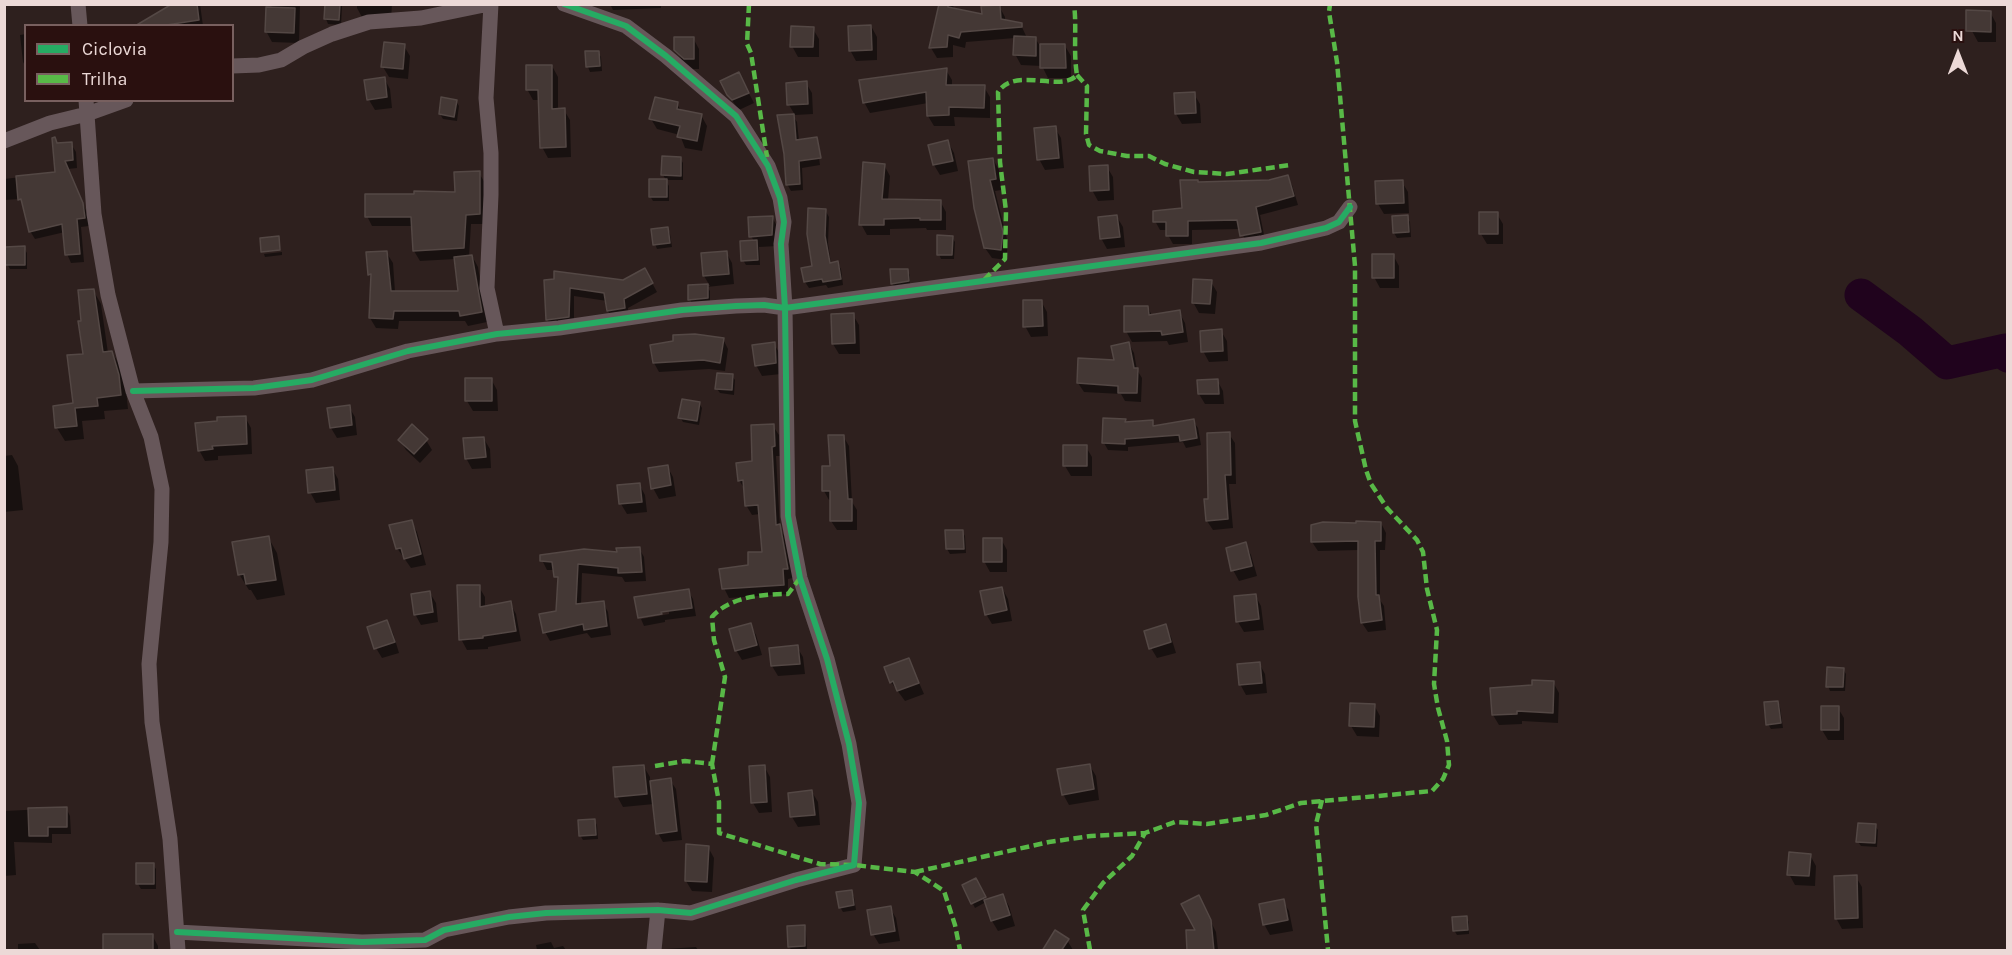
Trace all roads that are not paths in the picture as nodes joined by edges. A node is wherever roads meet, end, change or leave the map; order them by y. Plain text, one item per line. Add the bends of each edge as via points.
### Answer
1 (78, 4) edge
2 (490, 4) edge
3 (564, 4) edge
4 (80, 24) edge
5 (234, 66) edge
6 (115, 102) edge
7 (86, 107) edge
8 (4, 141) edge
9 (1350, 207) dead end
10 (785, 308) junction
11 (497, 334) junction
12 (133, 391) junction
13 (658, 910) junction
14 (177, 932) junction
15 (178, 951) edge
16 (654, 951) edge

1 - 4 street
2 - 5 street via 421,18 369,22 332,34 281,60
2 - 11 street via 486,98 491,195 487,288
3 - 10 street via 626,26 736,116 768,166 780,198
6 - 7 street
7 - 8 street
7 - 12 street via 94,214 108,295
9 - 10 street via 1339,222 1326,228 1261,243
10 - 11 street via 764,305 682,310
10 - 13 street via 788,516 800,578 849,744 859,803 854,865 691,913
11 - 12 street via 408,351 312,380 254,388
12 - 14 street via 151,437 162,489 149,664 152,722 170,838
13 - 14 street via 528,915 444,930 425,940 362,942
13 - 16 street
14 - 15 street

